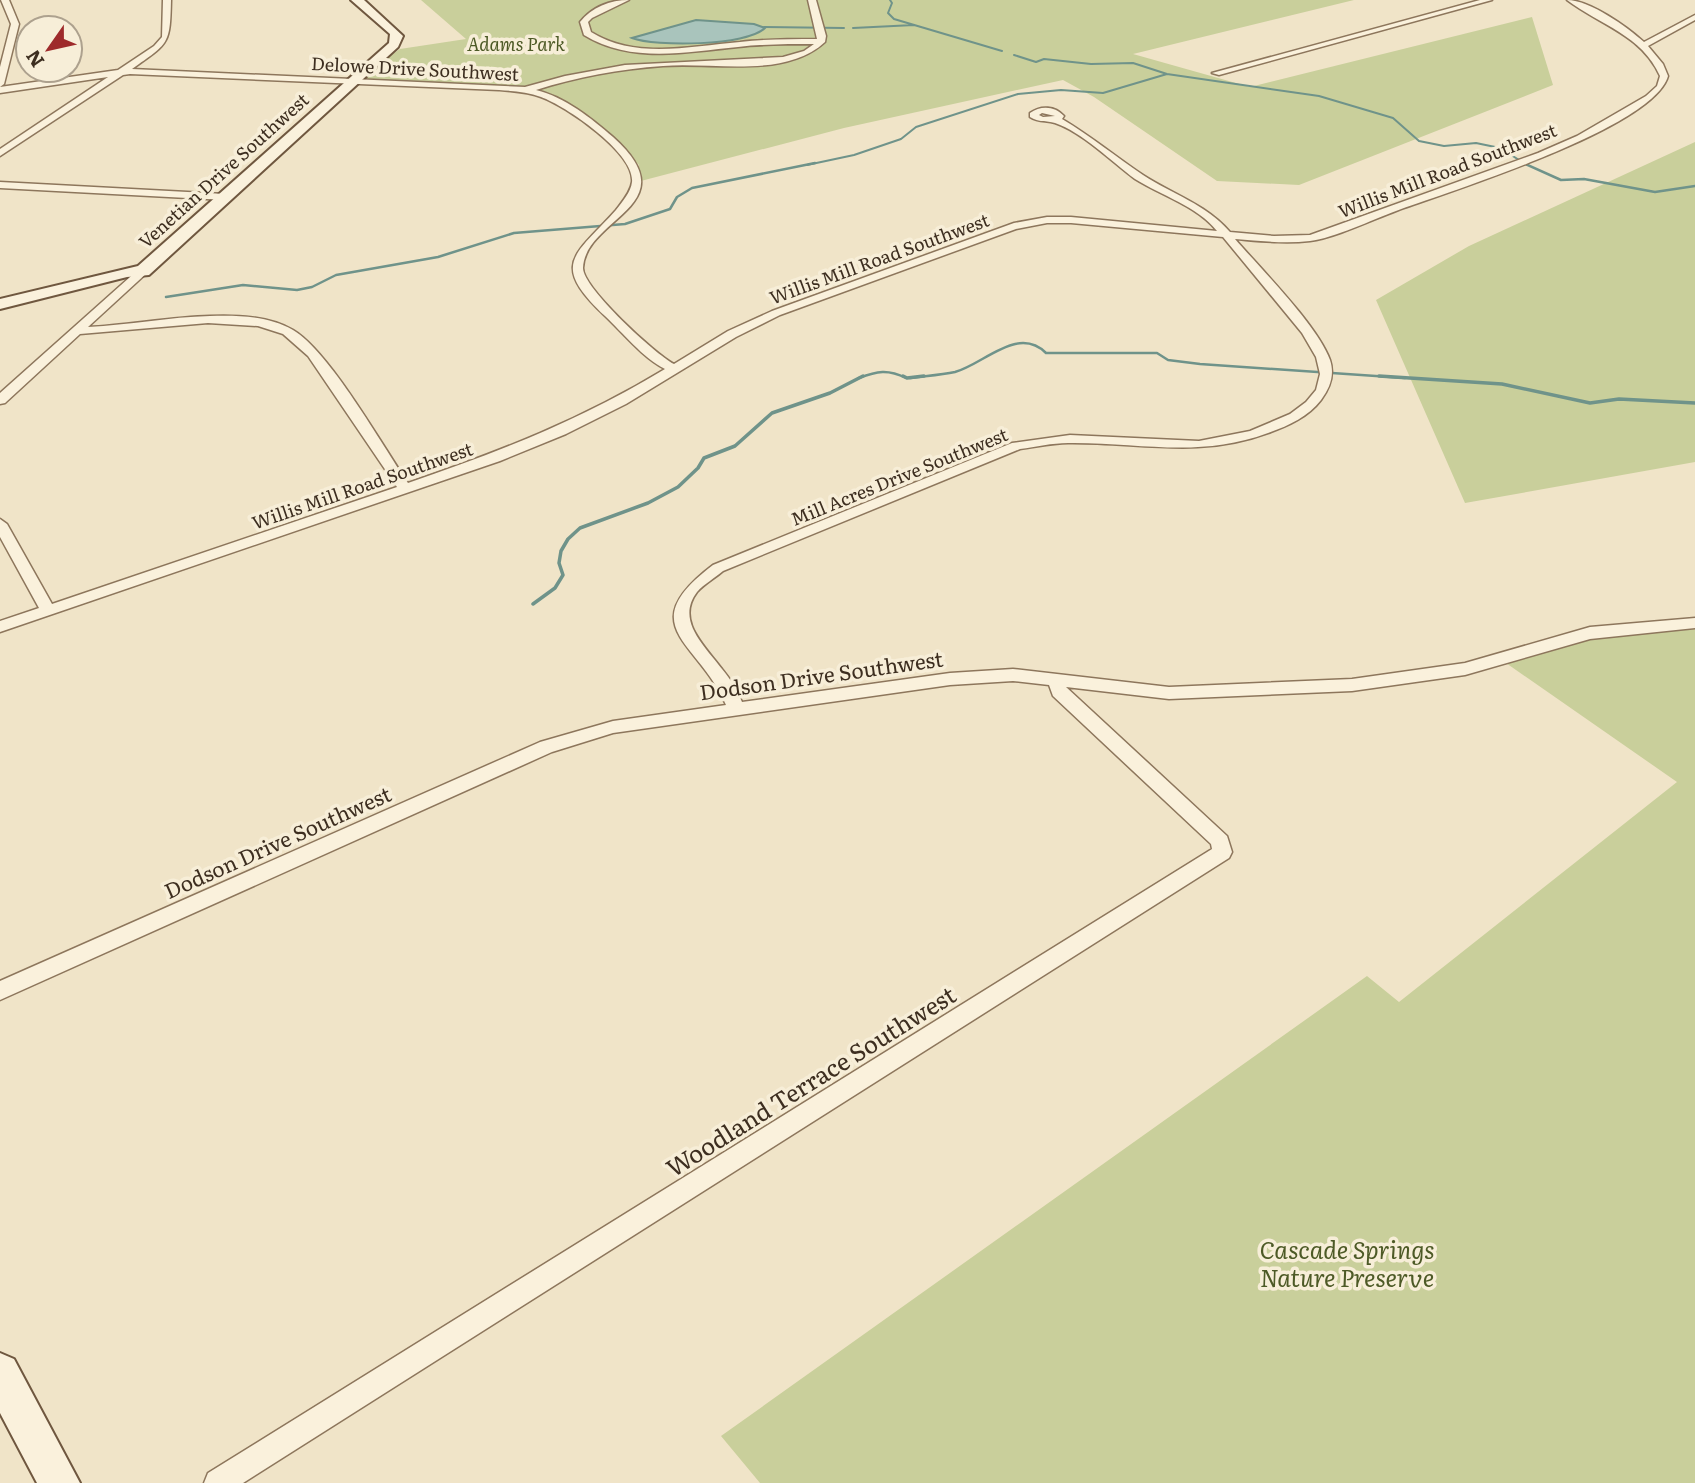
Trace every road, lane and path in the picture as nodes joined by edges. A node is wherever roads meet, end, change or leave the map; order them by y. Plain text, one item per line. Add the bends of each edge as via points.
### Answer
1 (5, 0) edge
2 (167, 0) edge
3 (357, 0) edge
4 (625, 0) edge
5 (812, 0) edge
6 (1488, 0) edge
7 (1571, 0) edge
8 (1695, 17) edge
9 (821, 42) junction
10 (1642, 45) junction
11 (122, 71) junction
12 (1216, 73) dead end
13 (354, 80) junction
14 (0, 84) edge
15 (0, 90) edge
16 (526, 90) junction
17 (1056, 120) dead end
18 (0, 153) edge
19 (0, 185) edge
20 (225, 197) junction
21 (1227, 235) junction
22 (143, 271) junction
23 (0, 304) edge
24 (77, 331) junction
25 (675, 369) junction
26 (0, 400) edge
27 (405, 489) junction
28 (0, 524) edge
29 (48, 611) junction
30 (1695, 623) edge
31 (0, 627) edge
32 (1055, 678) junction
33 (736, 708) junction
34 (0, 990) edge
35 (0, 1373) edge
36 (59, 1483) edge
37 (218, 1483) edge

1 - 14 street via 15,24
2 - 11 street via 166,37
3 - 13 street, Venetian Drive Southwest via 397,36
4 - 9 street via 589,16 584,22 587,33 608,44 651,50
5 - 9 street
6 - 12 street
7 - 10 street, Willis Mill Road Southwest
8 - 10 street
9 - 16 street, Delowe Drive Southwest via 808,52 782,59 643,65
10 - 21 street, Willis Mill Road Southwest via 1662,66 1661,87 1580,138 1329,234 1291,239
11 - 13 street, Delowe Drive Southwest
11 - 15 street, Delowe Drive Southwest
11 - 18 street
13 - 16 street, Delowe Drive Southwest
13 - 20 street, Venetian Drive Southwest
16 - 25 street via 564,105 633,163 638,176 634,191 584,248 578,271 588,292
17 - 21 street, Mill Acres Drive Southwest via 1093,141 1141,178 1199,210
19 - 20 street
20 - 22 street, Venetian Drive Southwest
21 - 25 street, Willis Mill Road Southwest via 1071,219 1027,222 776,313
21 - 33 street, Mill Acres Drive Southwest via 1319,350 1326,375 1324,387 1306,409 1253,434 1223,442 1171,446 1068,439 1017,446 718,568 690,590 680,619 688,640 732,692
22 - 23 street, Venetian Drive Southwest
22 - 24 street
24 - 26 street
24 - 27 street via 225,320 282,329 321,364
25 - 27 street, Willis Mill Road Southwest via 561,431
27 - 29 street, Willis Mill Road Southwest
28 - 29 street
29 - 31 street, Willis Mill Road Southwest
30 - 32 street, Dodson Drive Southwest via 1590,633 1465,669 1352,685 1169,693
32 - 33 street, Dodson Drive Southwest via 950,679
32 - 37 street, Woodland Terrace Southwest via 1059,692 1220,841 1222,852
33 - 34 street, Dodson Drive Southwest via 613,727 546,747
35 - 36 street

